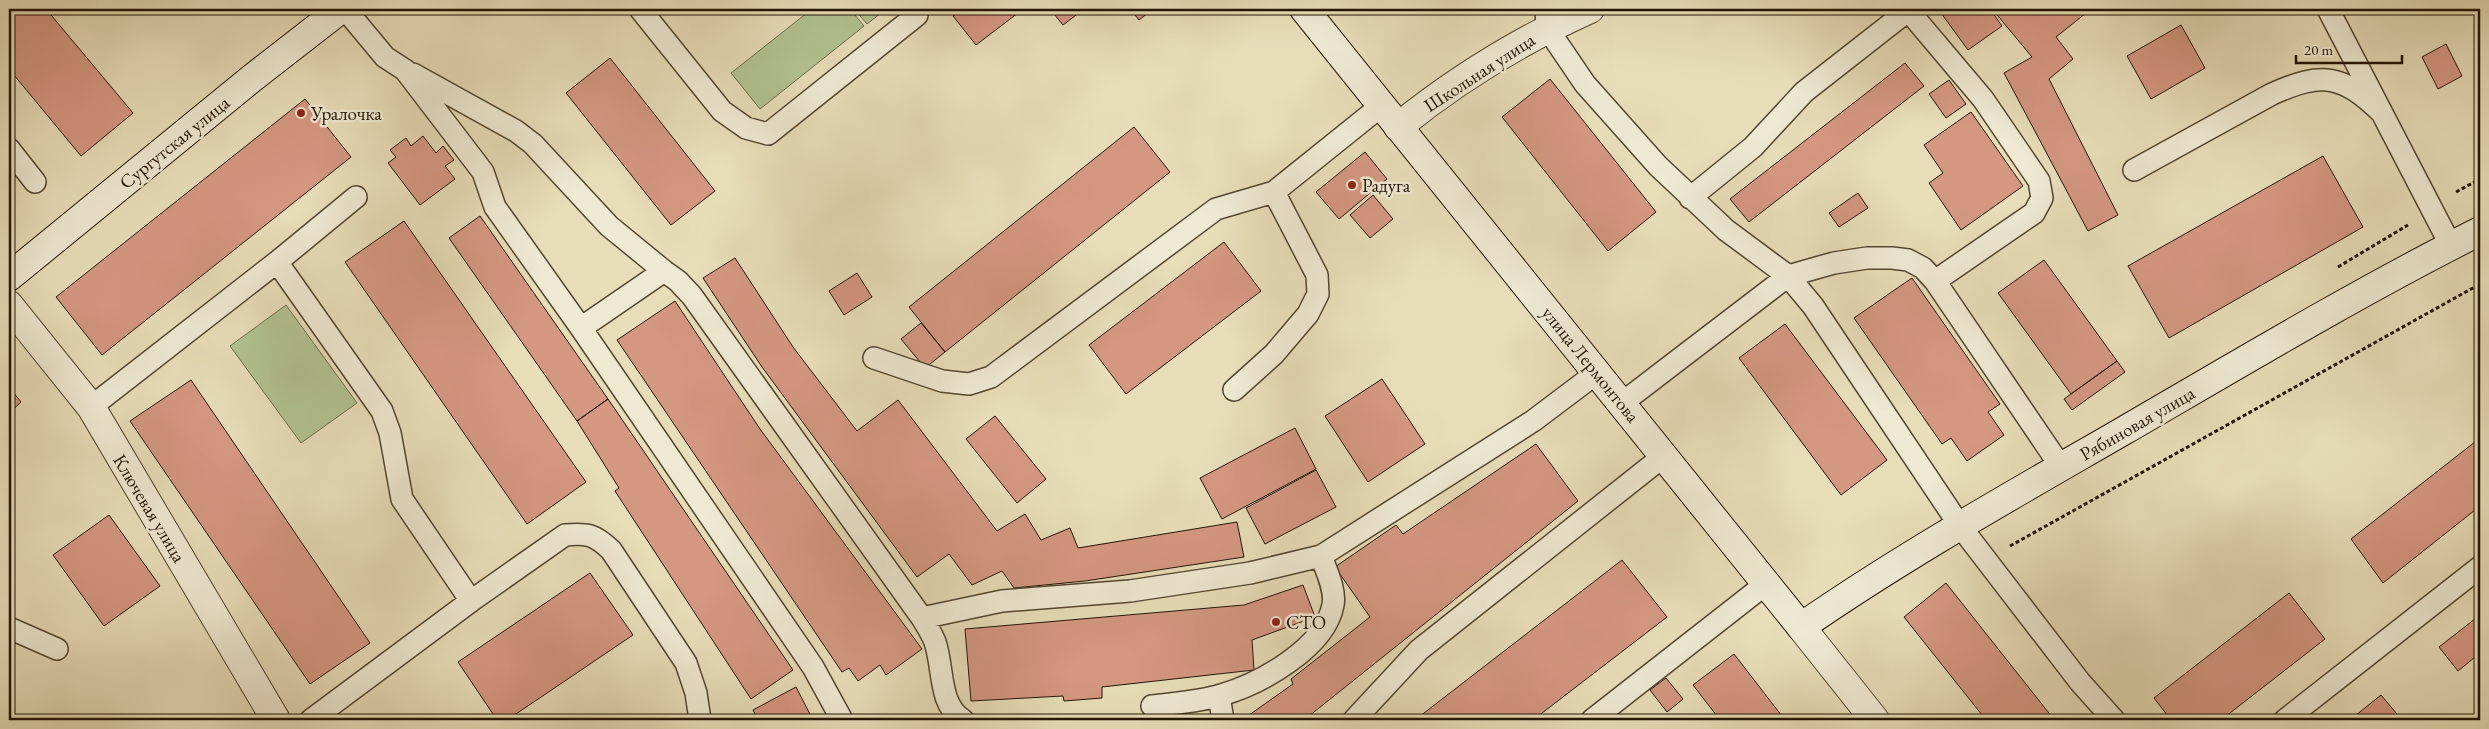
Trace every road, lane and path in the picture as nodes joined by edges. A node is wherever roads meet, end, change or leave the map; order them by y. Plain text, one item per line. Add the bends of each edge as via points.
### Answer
1 (341, 9) edge
2 (345, 9) edge
3 (640, 9) edge
4 (1304, 9) edge
5 (1590, 9) edge
6 (1908, 9) edge
7 (2328, 9) edge
8 (917, 15) dead end
9 (1546, 19) edge
10 (405, 70) junction
11 (2382, 113) junction
12 (1389, 116) junction
13 (9, 149) edge
14 (2134, 170) dead end
15 (2480, 179) edge
16 (35, 182) dead end
17 (1274, 192) junction
18 (356, 197) dead end
19 (1690, 198) junction
20 (2432, 208) junction
21 (2480, 231) edge
22 (2451, 246) junction
23 (277, 262) junction
24 (2333, 270) dead end
25 (664, 271) junction
26 (1788, 276) junction
27 (9, 277) edge
28 (1935, 281) junction
29 (2480, 284) edge
30 (9, 306) edge
31 (581, 328) junction
32 (874, 358) dead end
33 (1598, 372) junction
34 (1234, 390) dead end
35 (1622, 403) junction
36 (91, 407) junction
37 (1665, 456) junction
38 (2061, 467) junction
39 (1960, 526) junction
40 (1321, 556) junction
41 (1986, 559) junction
42 (2480, 566) edge
43 (1766, 583) junction
44 (471, 602) junction
45 (922, 618) junction
46 (1801, 626) junction
47 (9, 628) edge
48 (57, 649) dead end
49 (1219, 696) junction
50 (1152, 706) dead end
51 (276, 720) edge
52 (311, 720) edge
53 (700, 720) edge
54 (842, 720) edge
55 (963, 720) edge
56 (1223, 720) edge
57 (1354, 720) edge
58 (1592, 720) edge
59 (1875, 720) edge
60 (2114, 720) edge
61 (2285, 720) edge

1 - 27 street, Сургутская улица
2 - 10 lane via 386,57
3 - 8 lane via 722,111 746,128 768,134
4 - 12 street, улица Лермонтова
5 - 9 street, Школьная улица
6 - 19 lane via 1804,92 1753,146
6 - 28 lane via 1983,99 2039,181 2042,198 2034,213
7 - 11 lane
9 - 12 street, Школьная улица via 1458,82
9 - 19 lane via 1586,84
10 - 25 lane via 516,131 533,144 609,226
10 - 31 lane via 483,172 495,207
11 - 14 lane via 2352,87 2337,82 2318,80 2293,84
11 - 20 lane
12 - 17 lane
12 - 33 street, улица Лермонтова
13 - 16 lane
15 - 20 path
17 - 32 lane via 1216,210 991,377 969,384 942,381
17 - 34 lane via 1317,275 1318,294 1308,314 1274,354
18 - 23 lane
19 - 26 lane via 1726,230
20 - 22 lane
20 - 24 path
21 - 22 street, Рябиновая улица
22 - 38 street, Рябиновая улица via 2234,366
23 - 36 lane
23 - 44 lane via 382,411 390,432 402,500
25 - 31 lane
25 - 45 lane via 692,296
26 - 28 lane via 1834,263 1892,258 1908,260
26 - 35 lane
26 - 39 lane via 1813,306
28 - 38 lane
29 - 41 path
30 - 36 street, Ключевая улица
31 - 54 lane via 813,667
33 - 35 street, улица Лермонтова
33 - 40 lane via 1533,421
35 - 37 street, улица Лермонтова
36 - 51 street, Ключевая улица
37 - 43 street, улица Лермонтова
37 - 57 lane via 1419,650
38 - 39 street, Рябиновая улица
39 - 41 lane
39 - 46 street, Рябиновая улица
40 - 45 lane via 1250,573 1130,590 1002,602
40 - 49 lane via 1334,603 1326,625 1302,652 1257,682
41 - 60 lane via 2080,682
42 - 61 lane
43 - 46 street, улица Лермонтова
43 - 58 lane
44 - 52 lane
44 - 53 lane via 565,535 582,533 598,538 611,550 686,663 696,693
45 - 55 lane via 934,641 946,697 953,714
46 - 59 street, улица Лермонтова
47 - 48 lane
49 - 50 lane
49 - 56 lane

